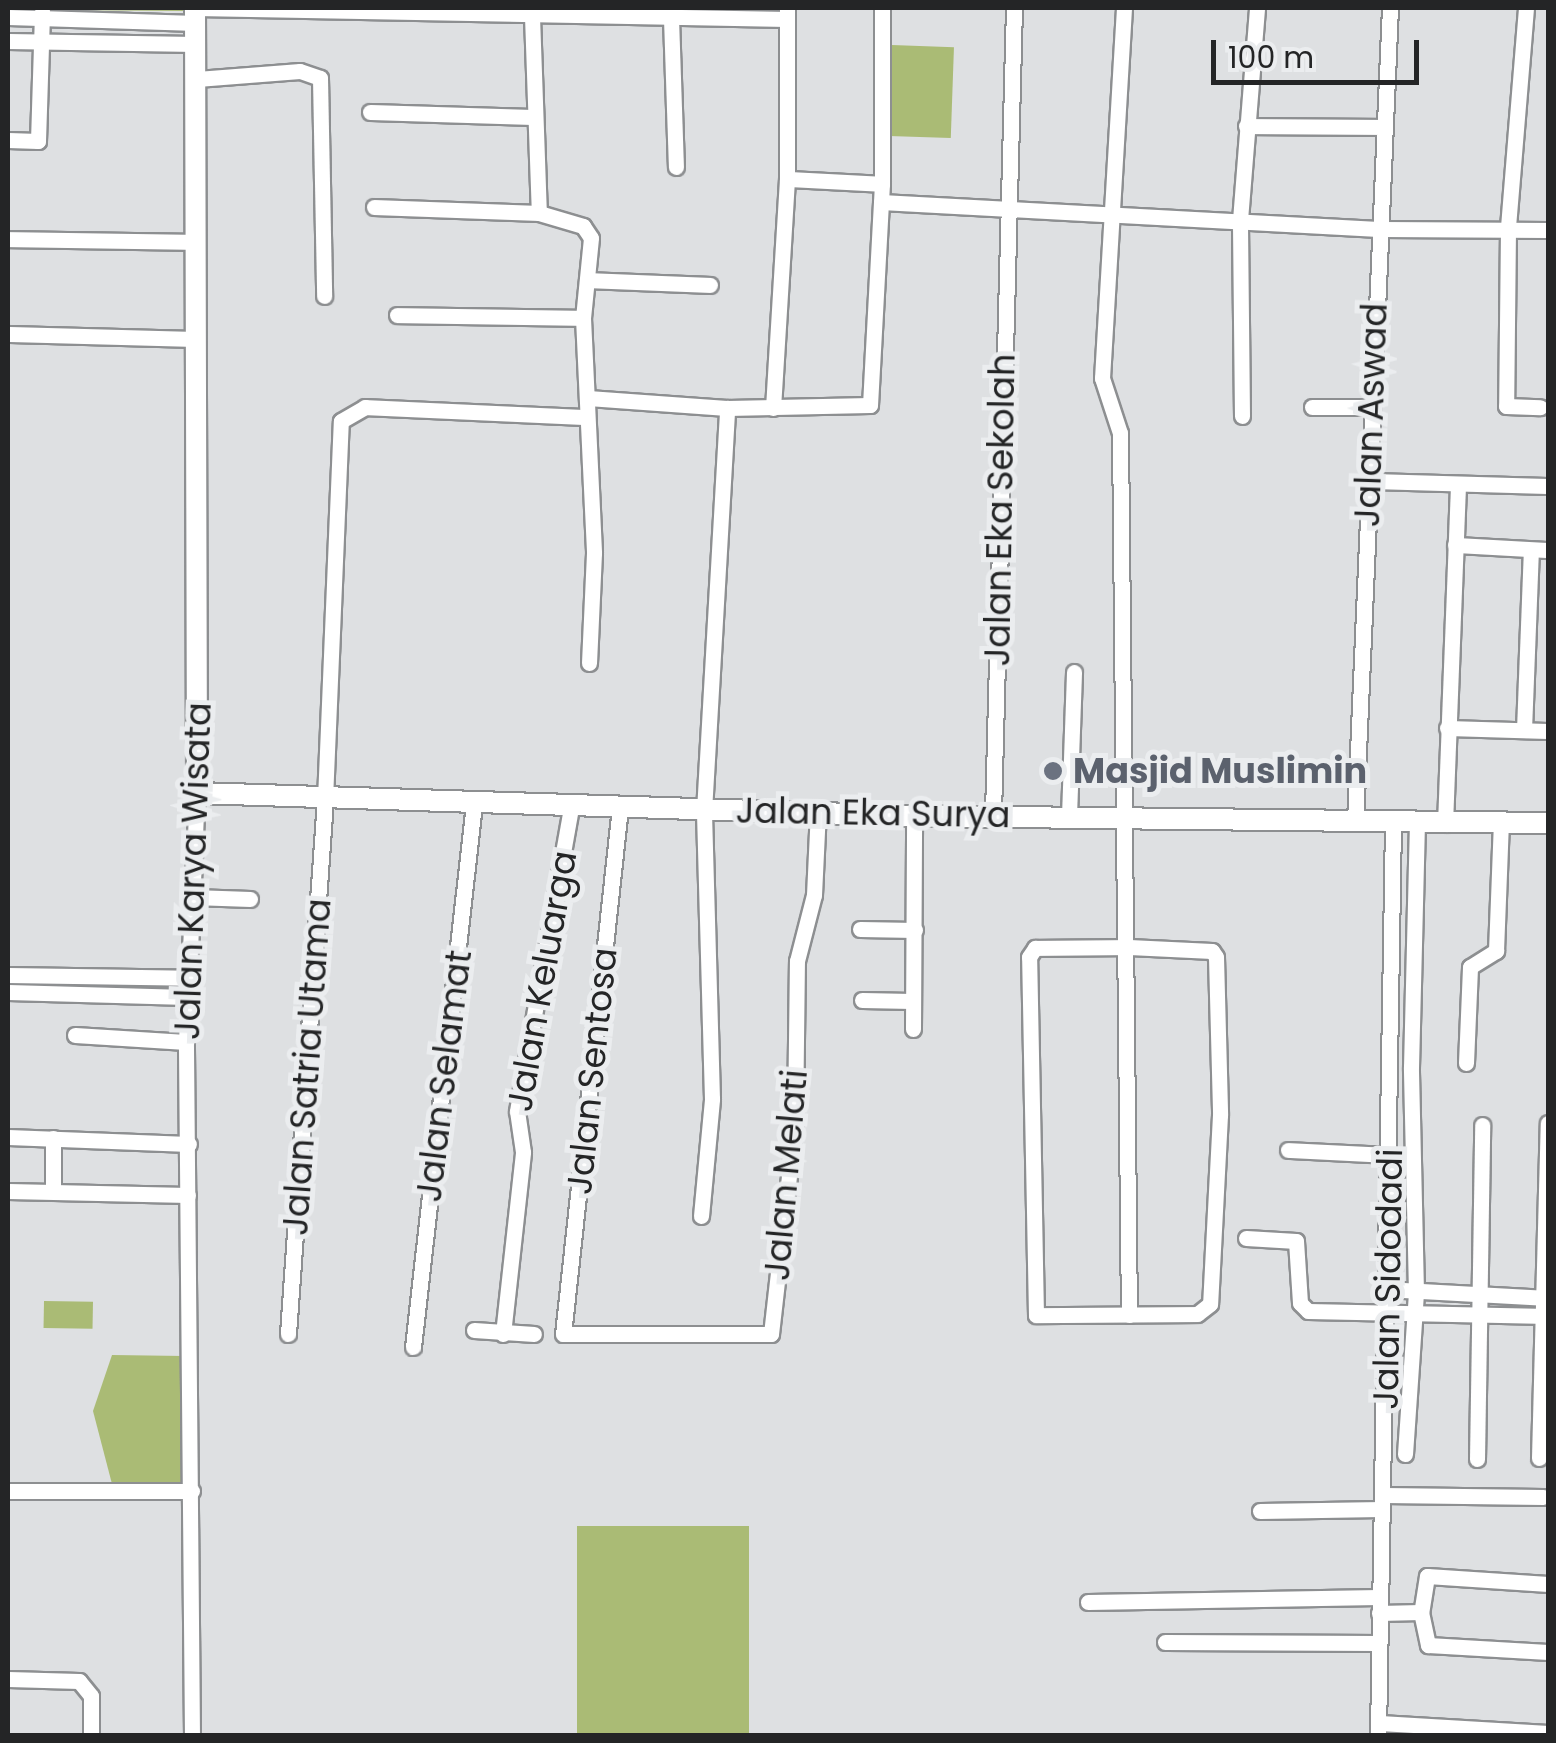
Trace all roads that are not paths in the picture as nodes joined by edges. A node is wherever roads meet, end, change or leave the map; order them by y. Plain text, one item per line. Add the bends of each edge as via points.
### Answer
1 (882, 8) edge
2 (1014, 8) edge
3 (1124, 8) edge
4 (1257, 8) edge
5 (1390, 8) edge
6 (1526, 8) edge
7 (42, 13) edge
8 (787, 13) edge
9 (532, 16) junction
10 (8, 18) edge
11 (671, 18) junction
12 (195, 21) edge
13 (8, 41) edge
14 (41, 42) junction
15 (197, 76) junction
16 (370, 112) dead end
17 (533, 117) junction
18 (1246, 126) junction
19 (1381, 128) junction
20 (8, 140) edge
21 (676, 167) dead end
22 (787, 179) junction
23 (882, 184) junction
24 (881, 202) junction
25 (1008, 206) junction
26 (374, 207) dead end
27 (539, 213) junction
28 (1108, 215) junction
29 (1240, 220) junction
30 (1378, 229) junction
31 (1508, 229) junction
32 (1548, 230) edge
33 (8, 239) edge
34 (194, 242) junction
35 (587, 280) junction
36 (710, 285) dead end
37 (324, 296) dead end
38 (396, 315) dead end
39 (583, 318) junction
40 (8, 334) edge
41 (197, 340) junction
42 (588, 398) junction
43 (1540, 406) dead end
44 (1369, 407) junction
45 (727, 408) junction
46 (773, 408) junction
47 (1312, 408) dead end
48 (1242, 416) dead end
49 (587, 417) junction
50 (1370, 481) junction
51 (1458, 486) junction
52 (1548, 486) edge
53 (1455, 545) junction
54 (1531, 550) junction
55 (1548, 550) edge
56 (589, 662) dead end
57 (1074, 672) dead end
58 (1447, 728) junction
59 (1524, 730) junction
60 (1548, 730) edge
61 (197, 793) junction
62 (325, 799) junction
63 (474, 804) junction
64 (571, 807) junction
65 (620, 808) junction
66 (704, 811) junction
67 (818, 811) junction
68 (993, 814) junction
69 (914, 816) junction
70 (1068, 816) junction
71 (1126, 816) junction
72 (1355, 822) junction
73 (1393, 823) junction
74 (1501, 823) junction
75 (1548, 823) edge
76 (1417, 824) junction
77 (1445, 824) junction
78 (193, 897) junction
79 (250, 899) dead end
80 (860, 930) dead end
81 (916, 930) junction
82 (1129, 947) junction
83 (8, 975) edge
84 (189, 978) junction
85 (8, 992) edge
86 (187, 997) junction
87 (862, 1000) dead end
88 (912, 1002) junction
89 (913, 1028) dead end
90 (75, 1035) dead end
91 (186, 1042) junction
92 (1466, 1063) dead end
93 (1548, 1124) edge
94 (1482, 1126) dead end
95 (8, 1137) edge
96 (53, 1138) junction
97 (189, 1144) junction
98 (1288, 1150) dead end
99 (1391, 1155) junction
100 (8, 1190) edge
101 (53, 1191) junction
102 (188, 1195) junction
103 (701, 1216) dead end
104 (1246, 1238) dead end
105 (1385, 1289) junction
106 (1416, 1292) junction
107 (1478, 1294) junction
108 (1547, 1298) edge
109 (1384, 1309) junction
110 (1413, 1309) junction
111 (1129, 1314) junction
112 (1477, 1314) junction
113 (1547, 1316) edge
114 (474, 1330) dead end
115 (288, 1334) dead end
116 (503, 1334) junction
117 (534, 1334) dead end
118 (564, 1334) joint
119 (413, 1347) dead end
120 (1405, 1454) dead end
121 (1538, 1458) dead end
122 (1477, 1459) dead end
123 (8, 1491) edge
124 (192, 1491) junction
125 (1543, 1496) dead end
126 (1384, 1502) junction
127 (1260, 1511) dead end
128 (1548, 1584) edge
129 (1088, 1602) dead end
130 (1379, 1605) junction
131 (1421, 1612) junction
132 (1165, 1642) dead end
133 (1378, 1642) junction
134 (1548, 1652) edge
135 (8, 1679) edge
136 (1379, 1729) edge
137 (1545, 1733) dead end
138 (91, 1736) edge
139 (192, 1736) edge

1 - 23 street
2 - 25 street, Jalan Eka Sekolah
3 - 28 street
4 - 18 street
5 - 19 street, Jalan Aswad
6 - 31 street
7 - 10 street
7 - 12 street
7 - 14 street
8 - 11 street
8 - 22 street
9 - 11 street
9 - 12 street
9 - 17 street
11 - 21 street
12 - 14 street
12 - 15 street, Jalan Karya Wisata
13 - 14 street
14 - 20 street via 38,141
15 - 34 street, Jalan Karya Wisata
15 - 37 street via 312,72 324,90
16 - 17 street
17 - 27 street
18 - 19 street
18 - 29 street
19 - 30 street, Jalan Aswad
22 - 23 street
22 - 46 street
23 - 24 street
24 - 25 street
24 - 46 street via 872,402
25 - 28 street
25 - 68 street, Jalan Eka Sekolah
26 - 27 street
27 - 35 street via 588,231
28 - 29 street
28 - 71 street via 1102,378 1120,433
29 - 30 street
29 - 48 street
30 - 31 street
30 - 44 street, Jalan Aswad
31 - 32 street
31 - 43 street via 1506,406
33 - 34 street
34 - 41 street, Jalan Karya Wisata
35 - 36 street
35 - 39 street
38 - 39 street
39 - 42 street
40 - 41 street
41 - 61 street, Jalan Karya Wisata
42 - 45 street
42 - 49 street
44 - 47 street
44 - 50 street, Jalan Aswad
45 - 46 street
45 - 66 street
49 - 56 street via 594,553
49 - 62 street, Jalan Satria Utama via 366,407 341,420
50 - 51 street
50 - 72 street, Jalan Aswad
51 - 52 street
51 - 53 street
53 - 54 street
53 - 58 street
54 - 55 street
54 - 59 street
57 - 70 street
58 - 59 street
58 - 77 street
59 - 60 street
61 - 62 street, Jalan Eka Surya
61 - 78 street, Jalan Karya Wisata
62 - 63 street, Jalan Eka Surya
62 - 115 street, Jalan Satria Utama
63 - 64 street, Jalan Eka Surya
63 - 119 street, Jalan Selamat
64 - 65 street, Jalan Eka Surya
64 - 116 street, Jalan Keluarga via 517,1111 522,1152
65 - 66 street, Jalan Eka Surya
65 - 118 street, Jalan Sentosa
66 - 67 street, Jalan Eka Surya
66 - 103 street via 712,1099
67 - 69 street, Jalan Eka Surya
67 - 118 street, Jalan Melati via 814,895 798,961 795,1122 771,1334
68 - 69 street, Jalan Eka Surya
68 - 70 street, Jalan Eka Surya
69 - 81 street
70 - 71 street, Jalan Eka Surya
71 - 72 street, Jalan Eka Surya
71 - 82 street
72 - 73 street, Jalan Eka Surya
73 - 76 street, Jalan Eka Surya
73 - 99 street, Jalan Sidodadi
74 - 75 street, Jalan Eka Surya
74 - 77 street, Jalan Eka Surya
74 - 92 street via 1496,951 1470,967
76 - 77 street, Jalan Eka Surya
76 - 106 street via 1411,1067
78 - 79 street
78 - 84 street, Jalan Karya Wisata
80 - 81 street
81 - 88 street
82 - 111 street
82 - 111 street via 1216,957 1220,1114 1208,1310
82 - 111 street via 1035,948 1029,986 1036,1315
83 - 84 street
84 - 86 street, Jalan Karya Wisata
85 - 86 street
86 - 91 street, Jalan Karya Wisata
87 - 88 street
88 - 89 street
90 - 91 street
91 - 97 street, Jalan Karya Wisata
93 - 108 street
94 - 107 street
95 - 96 street
96 - 97 street
96 - 101 street
97 - 102 street, Jalan Karya Wisata
98 - 99 street
99 - 105 street, Jalan Sidodadi
100 - 101 street
101 - 102 street
102 - 124 street, Jalan Karya Wisata
104 - 109 street via 1296,1241 1302,1308
105 - 106 street
105 - 109 street, Jalan Sidodadi
106 - 107 street
106 - 110 street
107 - 108 street
107 - 112 street
108 - 113 street
109 - 110 street
109 - 126 street, Jalan Sidodadi
110 - 112 street
110 - 120 street
112 - 113 street
112 - 122 street
113 - 121 street
114 - 116 street
116 - 117 street
123 - 124 street
124 - 139 street, Jalan Karya Wisata
125 - 126 street
126 - 127 street
126 - 130 street, Jalan Sidodadi
128 - 131 street via 1427,1576
129 - 130 street
130 - 131 street
130 - 133 street, Jalan Sidodadi
131 - 134 street via 1428,1645
132 - 133 street
133 - 136 street, Jalan Sidodadi
135 - 138 street via 80,1681 91,1696
136 - 137 street

